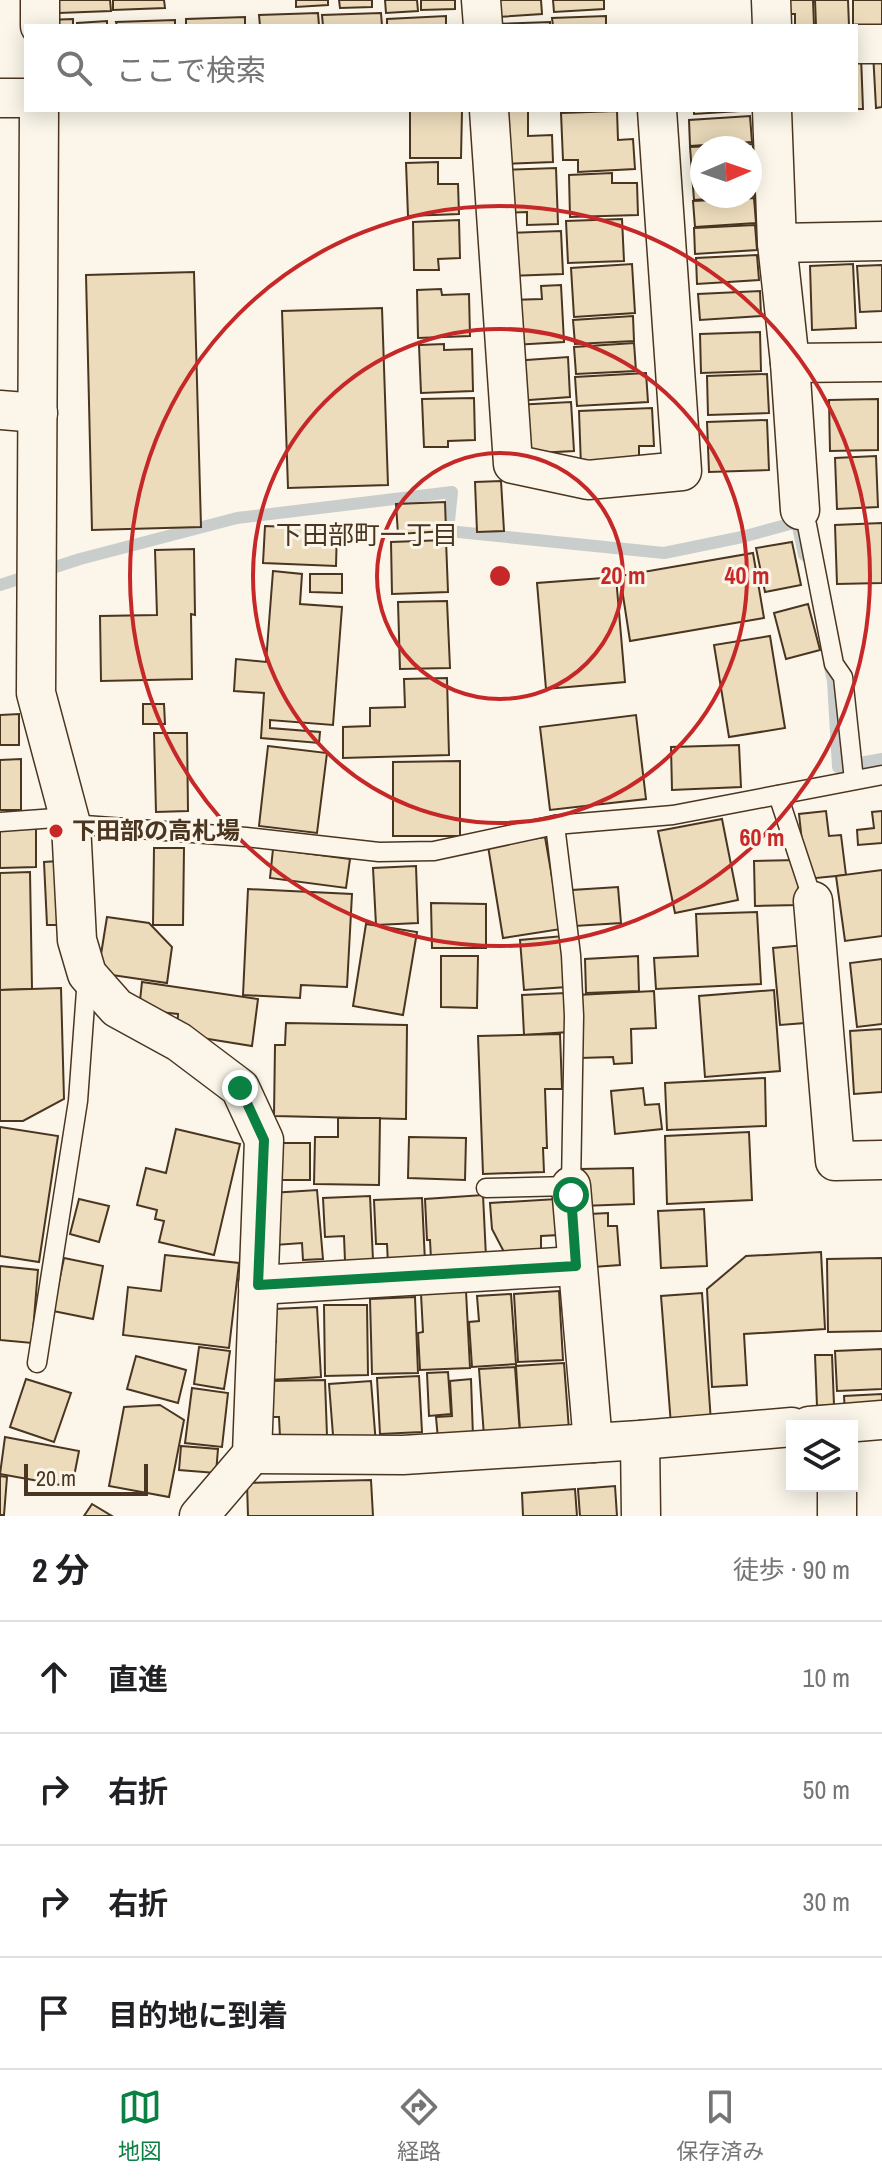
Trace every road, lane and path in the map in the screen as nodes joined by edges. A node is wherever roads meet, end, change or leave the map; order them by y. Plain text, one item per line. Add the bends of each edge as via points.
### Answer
1 (40, 0) edge
2 (481, 0) edge
3 (771, 0) edge
4 (40, 24) edge
5 (483, 24) edge
6 (772, 24) edge
7 (858, 44) edge
8 (882, 44) edge
9 (0, 98) edge
10 (24, 98) edge
11 (39, 112) edge
12 (489, 112) edge
13 (657, 112) edge
14 (772, 112) edge
15 (882, 241) edge
16 (777, 243) junction
17 (882, 362) edge
18 (790, 363) junction
19 (0, 410) edge
20 (38, 413) junction
21 (800, 510) joint
22 (882, 775) edge
23 (854, 780) junction
24 (778, 795) junction
25 (70, 821) junction
26 (0, 822) edge
27 (555, 825) junction
28 (813, 901) joint
29 (87, 974) junction
30 (882, 1160) edge
31 (571, 1186) junction
32 (486, 1188) dead end
33 (576, 1266) junction
34 (258, 1285) junction
35 (37, 1363) dead end
36 (882, 1420) edge
37 (858, 1422) edge
38 (786, 1428) edge
39 (640, 1440) junction
40 (593, 1443) junction
41 (252, 1454) junction
42 (837, 1492) edge
43 (199, 1516) edge
44 (641, 1516) edge
45 (837, 1516) edge

1 - 4 street
2 - 5 street
3 - 6 street
7 - 8 street
9 - 10 street
11 - 20 street
12 - 13 street via 513,464 588,480 682,471
14 - 16 street
15 - 16 street
16 - 18 street
17 - 18 street
18 - 21 street
19 - 20 street
20 - 25 street via 36,693
21 - 23 lane via 834,664 843,677
22 - 23 lane
23 - 24 lane
24 - 27 lane via 673,815
24 - 28 lane
25 - 26 lane
25 - 27 lane via 379,852 434,851
25 - 29 street via 77,940
27 - 31 lane via 574,1016
28 - 30 street via 835,1161
29 - 34 street via 117,1008 179,1042 240,1088 264,1140
29 - 35 lane via 78,1101
31 - 32 lane
31 - 33 street
33 - 34 street
33 - 40 street
34 - 41 street
36 - 37 street
38 - 39 street
39 - 40 street
39 - 44 street
40 - 41 street via 403,1455
41 - 43 street
42 - 45 street

